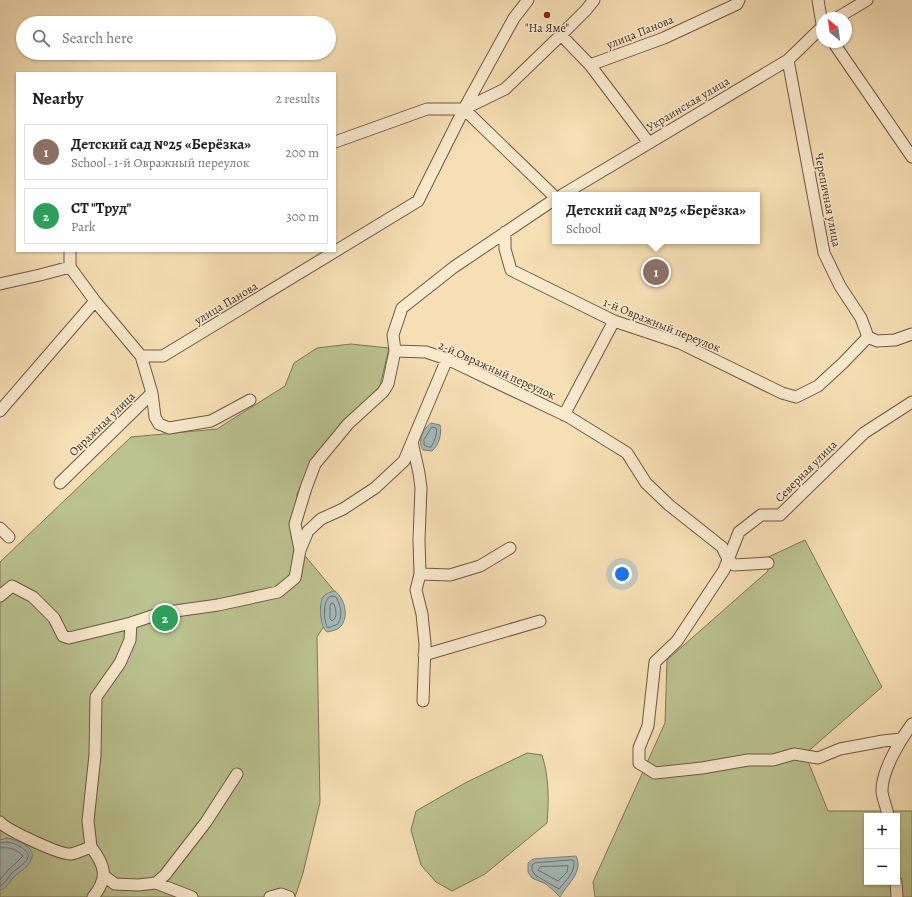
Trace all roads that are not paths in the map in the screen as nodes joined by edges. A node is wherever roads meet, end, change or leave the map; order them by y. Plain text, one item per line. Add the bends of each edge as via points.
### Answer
1 (528, 0) edge
2 (594, 0) edge
3 (818, 0) edge
4 (867, 0) edge
5 (738, 2) edge
6 (820, 12) edge
7 (847, 12) edge
8 (816, 34) edge
9 (561, 35) junction
10 (837, 48) edge
11 (788, 60) junction
12 (590, 65) junction
13 (464, 109) junction
14 (336, 142) edge
15 (649, 143) junction
16 (908, 143) edge
17 (912, 157) edge
18 (567, 192) edge
19 (552, 195) edge
20 (552, 200) edge
21 (505, 232) junction
22 (336, 251) edge
23 (70, 252) edge
24 (334, 252) edge
25 (70, 267) junction
26 (0, 284) edge
27 (95, 301) junction
28 (614, 321) junction
29 (912, 334) edge
30 (868, 337) junction
31 (395, 351) junction
32 (141, 356) junction
33 (447, 360) junction
34 (152, 393) junction
35 (250, 400) dead end
36 (912, 402) edge
37 (0, 411) edge
38 (564, 415) junction
39 (412, 442) junction
40 (60, 483) dead end
41 (0, 528) edge
42 (9, 537) dead end
43 (510, 548) dead end
44 (300, 550) junction
45 (728, 559) junction
46 (768, 563) dead end
47 (420, 574) junction
48 (0, 596) edge
49 (540, 621) dead end
50 (130, 623) junction
51 (424, 655) junction
52 (423, 701) dead end
53 (912, 724) edge
54 (901, 739) junction
55 (237, 774) dead end
56 (887, 813) edge
57 (0, 822) edge
58 (91, 847) junction
59 (104, 876) junction
60 (156, 883) junction
61 (896, 885) edge
62 (93, 897) edge
63 (192, 897) edge
64 (270, 897) edge
65 (289, 897) edge
66 (898, 897) edge

1 - 13 street, улица Панова via 514,18
2 - 9 street
3 - 6 street
4 - 7 street
5 - 12 street, улица Панова via 664,38
8 - 11 street, Украинская улица
9 - 12 street
9 - 13 street via 505,89
10 - 16 street
11 - 15 street, Украинская улица
11 - 30 street, Черепичная улица via 824,253 840,286 861,318
12 - 15 street
13 - 14 street via 427,109
13 - 19 street
13 - 22 street, улица Панова via 418,201
15 - 18 street, Украинская улица
16 - 17 street
20 - 21 street
21 - 28 street, 1-й Овражный переулок via 505,249 511,270
21 - 31 street via 454,267 402,308 393,334
23 - 25 street
24 - 32 street, улица Панова via 162,356
25 - 26 street
25 - 27 street
27 - 32 street
27 - 37 street
28 - 30 street, 1-й Овражный переулок via 680,343 796,398 818,386
28 - 38 street, 2-й Овражный переулок
29 - 30 street via 895,340 877,341
31 - 33 street, 2-й Овражный переулок via 426,352
31 - 44 street via 388,384 383,392 348,424 315,464 294,524
32 - 34 street, Овражная улица
33 - 38 street, 2-й Овражный переулок
33 - 39 street
34 - 35 street via 155,417 159,424 170,428 211,421
34 - 40 street, Овражная улица
36 - 45 street, Северная улица via 864,433 780,515 760,515 739,532
38 - 45 street, 2-й Овражный переулок via 627,453 646,483 669,505 722,547
39 - 44 street via 404,461 375,488 343,509 321,519 308,531
39 - 47 street via 421,488
41 - 42 street
43 - 47 street via 480,566 450,574
44 - 50 street via 295,578 278,592 218,605 161,613
45 - 46 street via 734,565
45 - 54 street, Северная улица via 724,570 677,641 655,662 648,726 639,748 639,763 655,773 748,760 773,760 794,754 818,758 840,749
47 - 51 street via 416,590 422,614
48 - 50 street via 12,586 33,597 54,618 63,636 69,638
49 - 51 street
50 - 58 street via 130,640 120,663 96,697 88,821
51 - 52 street
53 - 54 street
54 - 56 street via 884,775 882,792
55 - 60 street via 206,822
57 - 58 street via 14,832 60,853 70,854
58 - 59 street via 100,858
59 - 60 street via 115,884
59 - 62 street
60 - 63 street
61 - 66 street
64 - 65 street via 282,894

